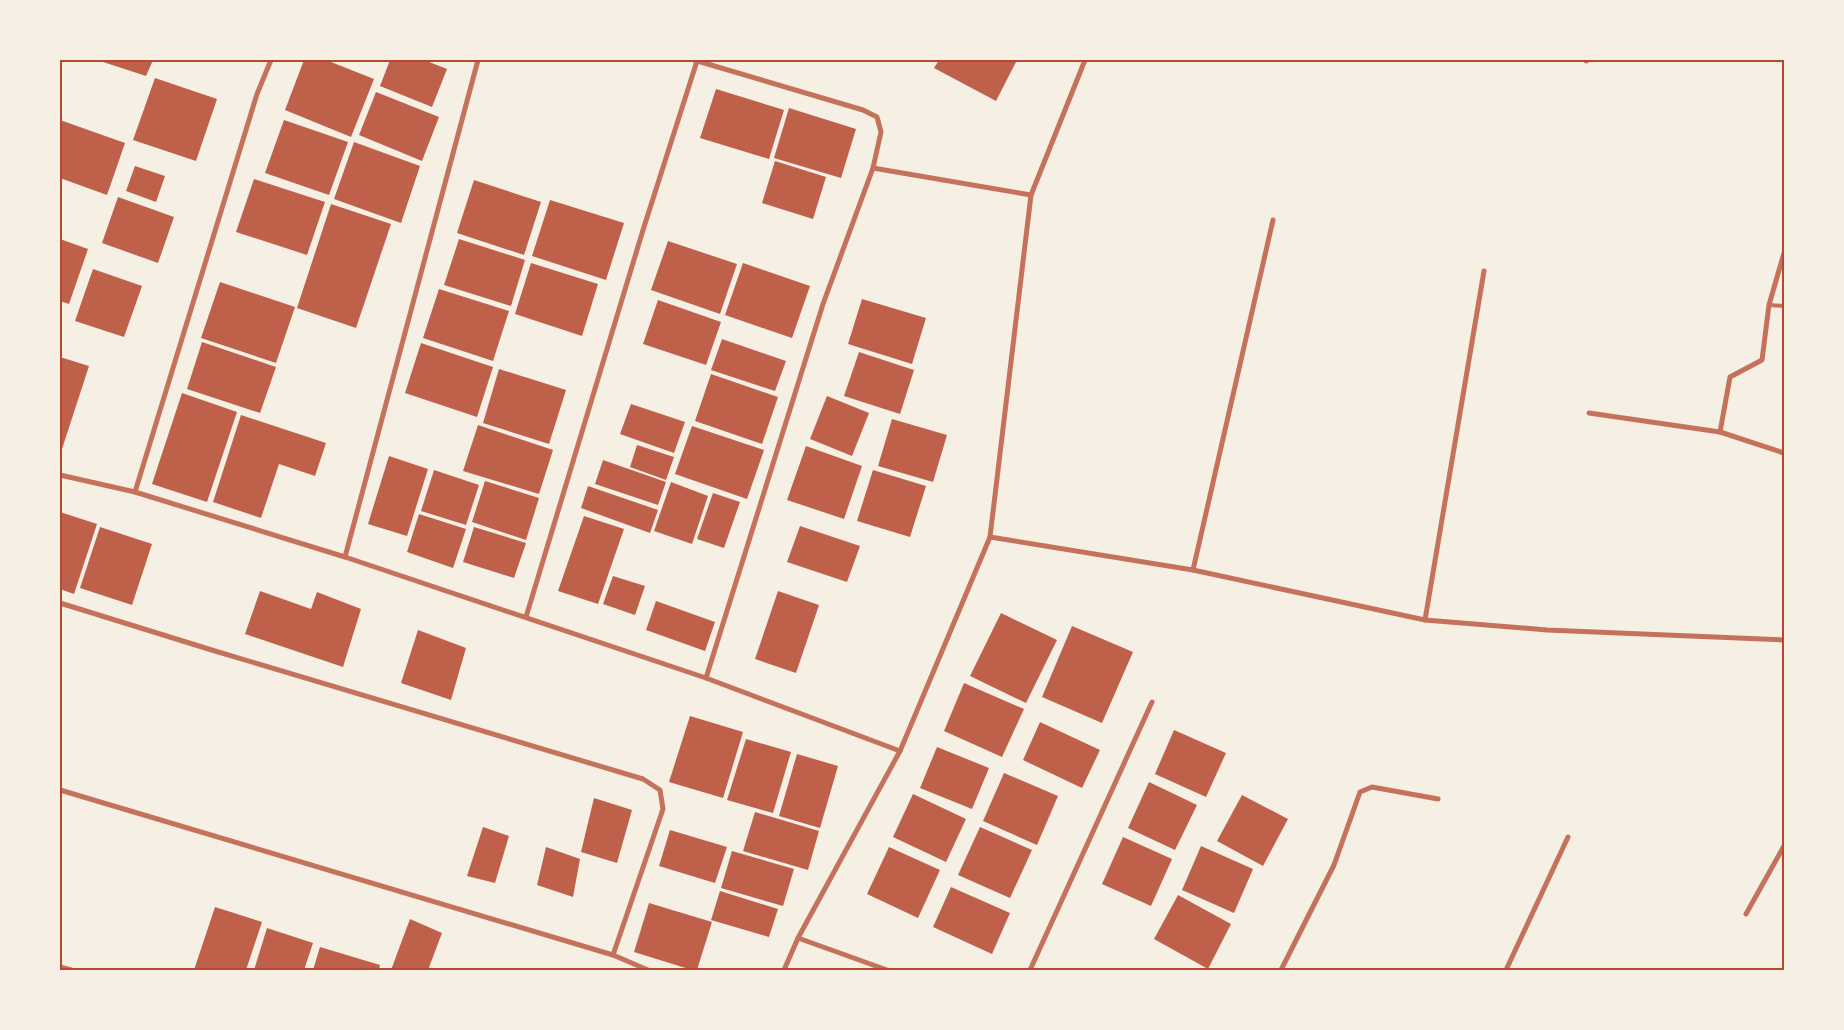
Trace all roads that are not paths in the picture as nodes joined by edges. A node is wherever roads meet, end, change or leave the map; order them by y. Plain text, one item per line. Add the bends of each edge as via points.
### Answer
1 (271, 60) edge
2 (478, 60) edge
3 (696, 60) edge
4 (1085, 60) edge
5 (873, 168) junction
6 (1031, 195) junction
7 (1273, 220) dead end
8 (1784, 254) edge
9 (1484, 271) dead end
10 (1769, 305) junction
11 (1784, 306) edge
12 (1589, 413) dead end
13 (1720, 432) junction
14 (1784, 453) edge
15 (60, 475) edge
16 (135, 492) junction
17 (990, 537) junction
18 (345, 557) junction
19 (1193, 570) junction
20 (60, 603) edge
21 (526, 617) junction
22 (1424, 620) junction
23 (1784, 640) edge
24 (706, 678) junction
25 (1152, 702) dead end
26 (900, 751) junction
27 (60, 790) edge
28 (1438, 798) dead end
29 (1568, 837) dead end
30 (1784, 846) edge
31 (1746, 914) dead end
32 (798, 938) junction
33 (613, 955) junction
34 (60, 967) edge
35 (70, 970) edge
36 (648, 970) edge
37 (784, 970) edge
38 (887, 970) edge
39 (1030, 970) edge
40 (1281, 970) edge
41 (1506, 970) edge

1 - 16 street via 257,94
2 - 18 street
3 - 5 street via 877,117 881,132
3 - 21 street
4 - 6 street
5 - 6 street
5 - 24 street via 823,304
6 - 17 street
7 - 19 street
8 - 10 street
9 - 22 street
10 - 11 lane
10 - 13 street via 1762,360 1730,377
12 - 13 street
13 - 14 street
15 - 16 street
16 - 18 street
17 - 19 street
17 - 26 street
18 - 21 street
19 - 22 street
20 - 33 street via 643,779 660,790 663,809
21 - 24 street
22 - 23 street via 1547,630
24 - 26 street
25 - 39 street
26 - 32 street
27 - 33 street
28 - 40 street via 1372,788 1360,792 1334,865
29 - 41 street
30 - 31 street
32 - 37 street
32 - 38 street
33 - 36 street
34 - 35 street

